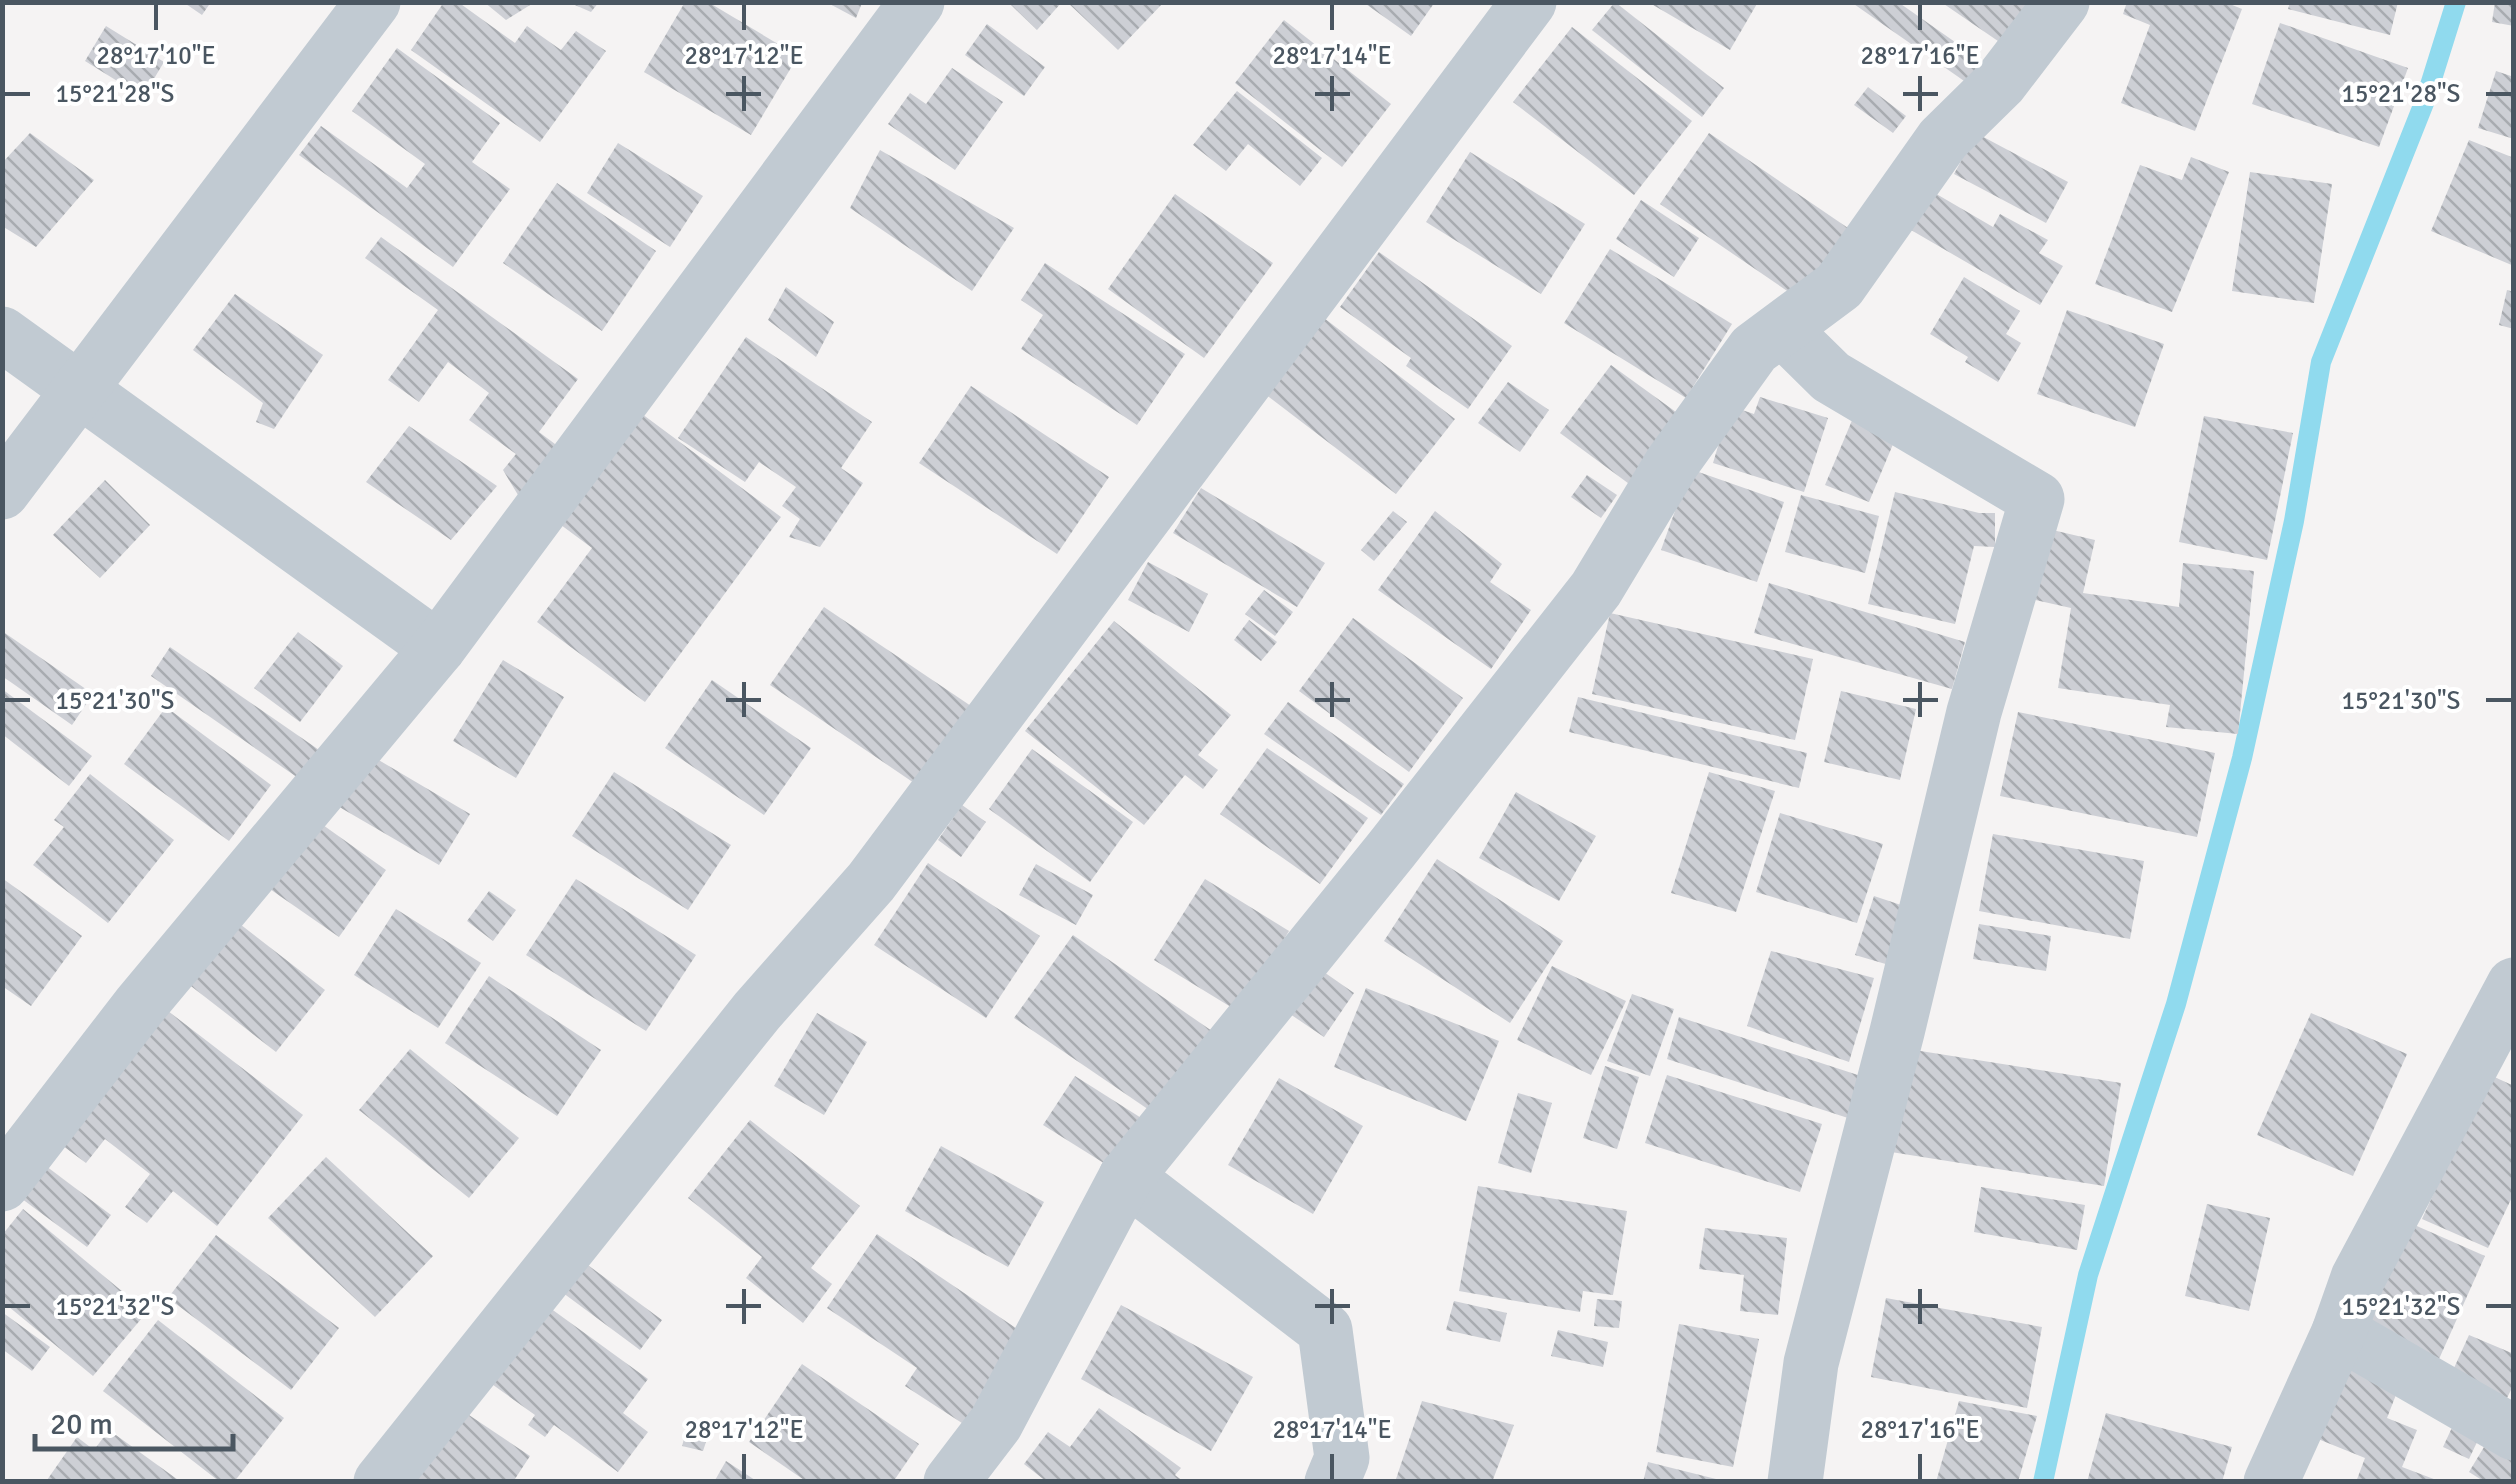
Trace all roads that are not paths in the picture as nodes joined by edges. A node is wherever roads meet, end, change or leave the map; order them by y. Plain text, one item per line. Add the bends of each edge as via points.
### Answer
1 (373, 2) edge
2 (918, 2) edge
3 (1529, 2) edge
4 (2062, 2) edge
5 (1782, 328) junction
6 (2, 334) edge
7 (77, 391) junction
8 (2, 492) edge
9 (438, 648) junction
10 (2514, 985) edge
11 (2496, 1060) edge
12 (1126, 1178) junction
13 (2, 1184) edge
14 (2339, 1332) junction
15 (2514, 1433) edge
16 (380, 1482) edge
17 (951, 1482) edge
18 (1332, 1482) edge
19 (1795, 1482) edge
20 (2271, 1482) edge

1 - 7 street
2 - 9 street
3 - 16 street via 872,882 757,1010
4 - 5 street via 2000,83 1943,139 1839,286
5 - 12 street via 1754,349 1672,463 1596,589
5 - 19 street via 1831,376 2037,499 1974,712 1810,1363
6 - 7 street
7 - 8 street
7 - 9 street
9 - 13 street via 140,1005
10 - 11 street
11 - 14 street via 2358,1278
12 - 17 street via 996,1423
12 - 18 street via 1324,1330 1342,1458
14 - 15 street
14 - 20 street

